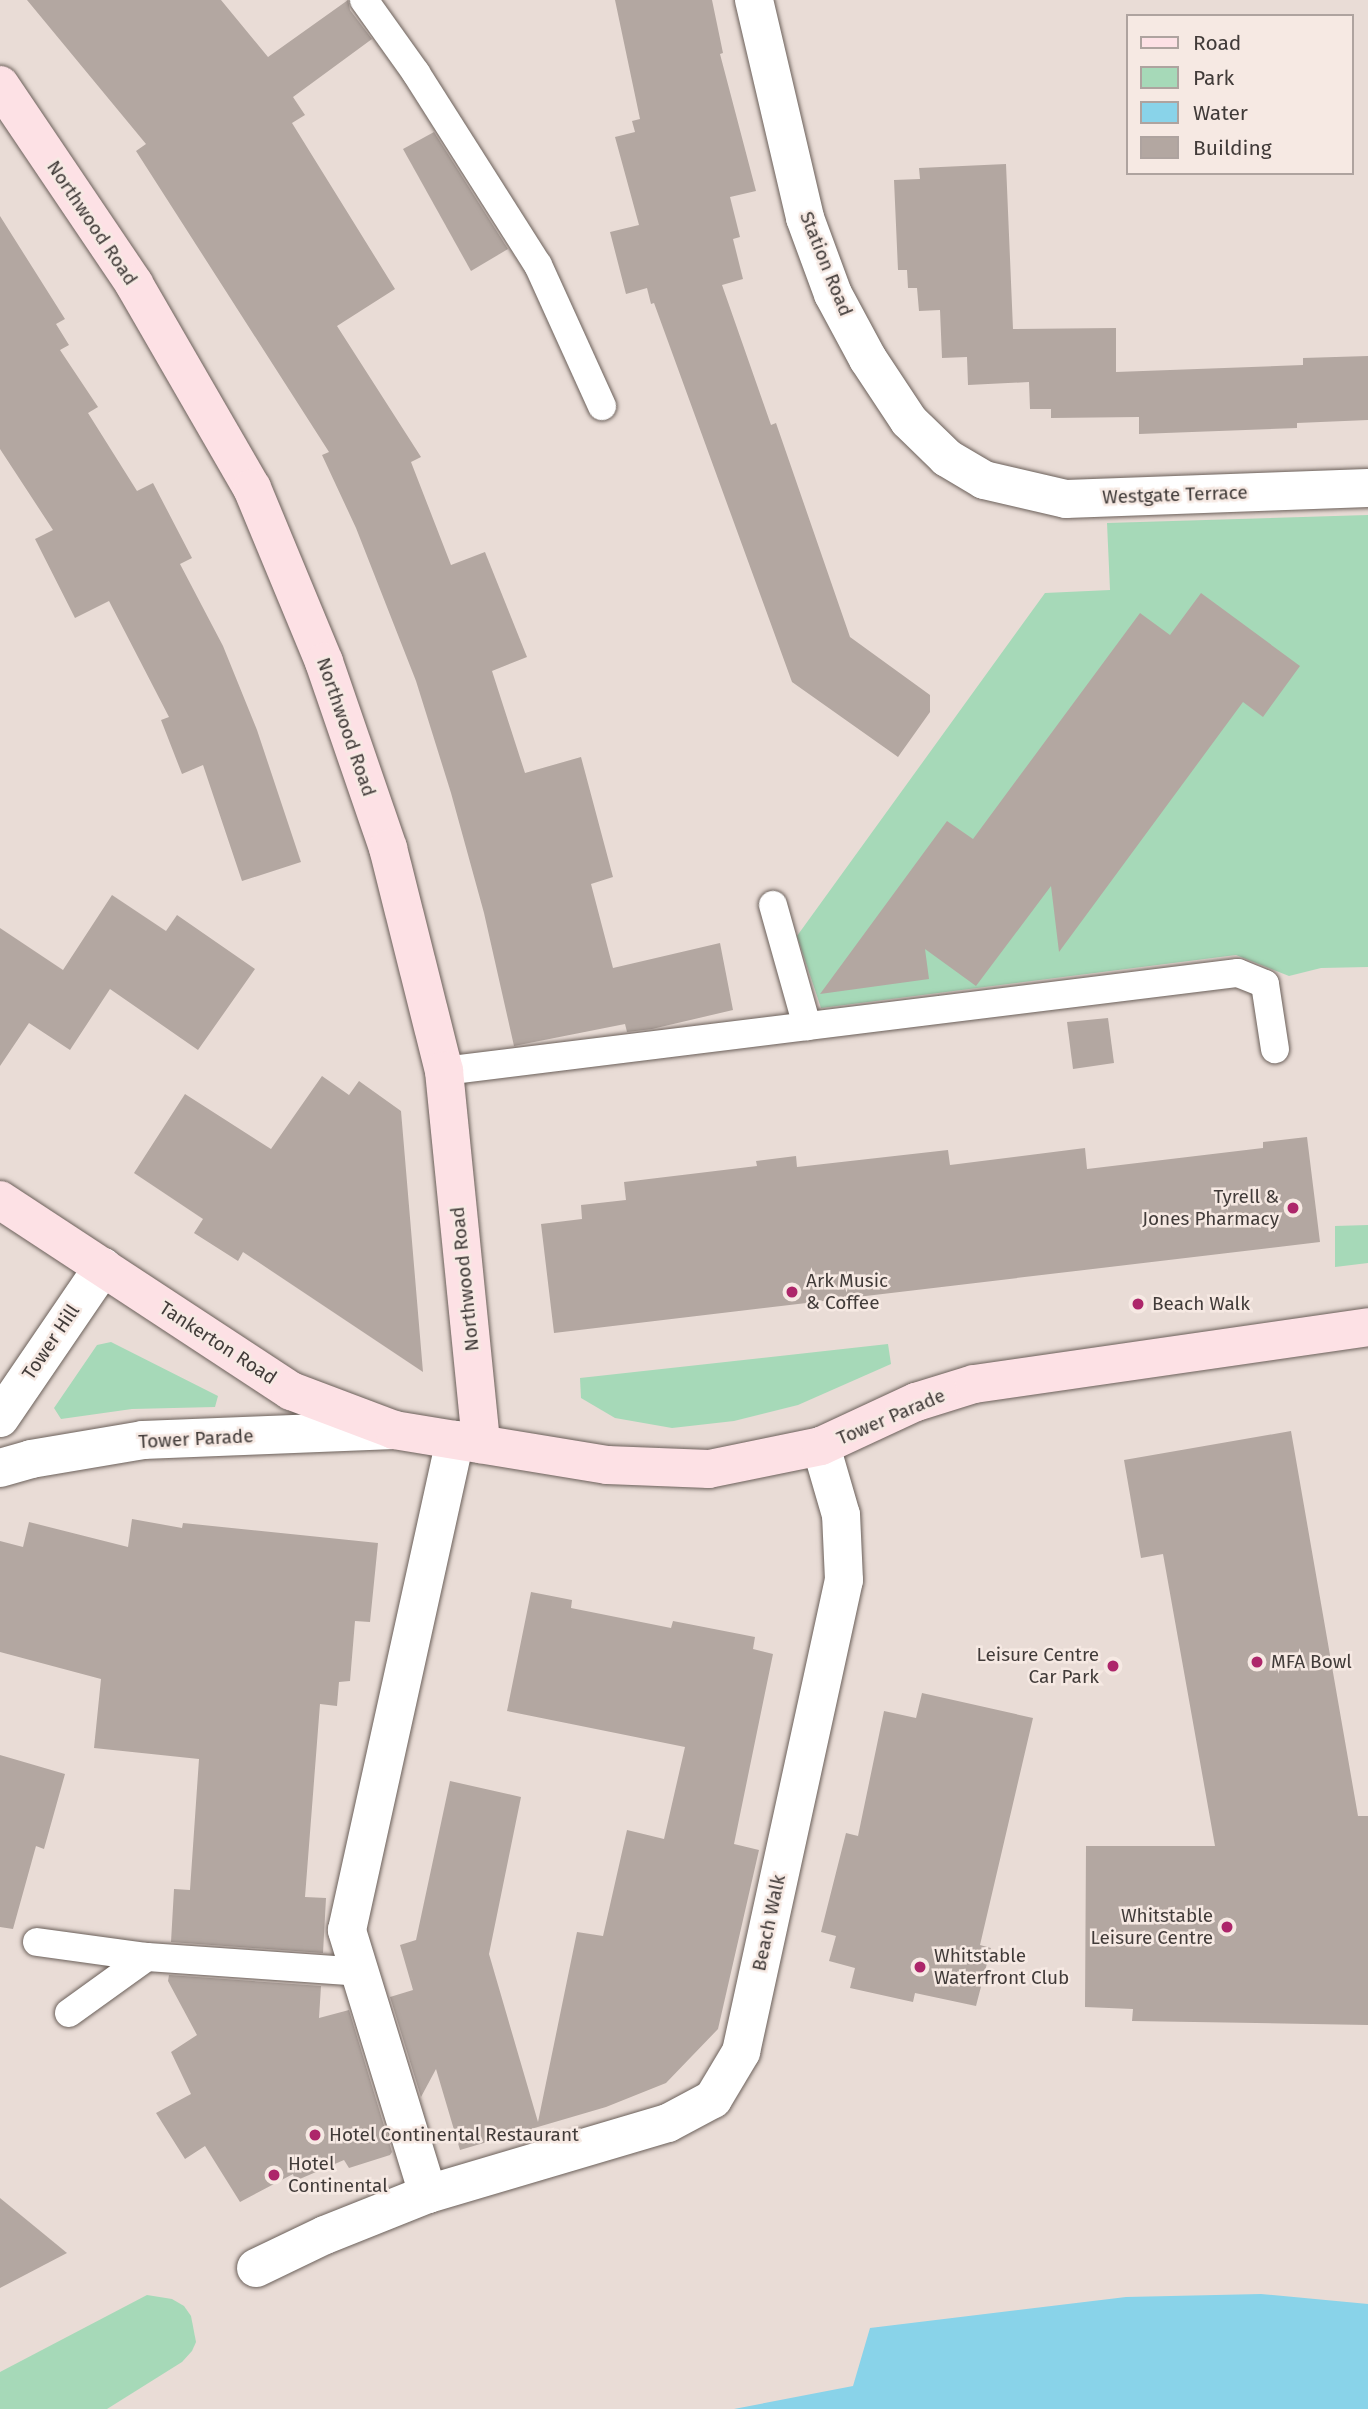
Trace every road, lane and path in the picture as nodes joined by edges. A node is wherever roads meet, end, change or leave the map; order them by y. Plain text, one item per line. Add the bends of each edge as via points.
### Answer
1 (365, 0) edge
2 (754, 0) edge
3 (0, 85) edge
4 (602, 406) dead end
5 (985, 480) joint
6 (1368, 488) edge
7 (773, 905) dead end
8 (807, 1026) junction
9 (1275, 1049) dead end
10 (444, 1072) junction
11 (0, 1200) edge
12 (103, 1267) junction
13 (1368, 1327) edge
14 (0, 1418) edge
15 (394, 1430) junction
16 (468, 1442) junction
17 (821, 1446) junction
18 (0, 1468) edge
19 (37, 1942) dead end
20 (147, 1958) junction
21 (359, 1972) junction
22 (69, 2013) dead end
23 (428, 2194) junction
24 (256, 2268) dead end

1 - 4 lane via 537,265
2 - 5 street, Station Road via 805,218 833,294 909,421 947,458
3 - 10 street, Northwood Road via 134,284 252,488 324,662 388,848
5 - 6 street, Westgate Terrace via 1066,499
7 - 8 lane
8 - 9 lane via 1238,973 1265,984
8 - 10 lane
10 - 16 street, Northwood Road
11 - 12 street, Tankerton Road
12 - 14 street, Tower Hill
12 - 15 street, Tankerton Road via 291,1391
13 - 17 street, Tower Parade via 974,1384 916,1402
15 - 16 street, Tankerton Road
15 - 18 street, Tower Parade via 144,1440
16 - 17 street, Tower Parade via 607,1465 709,1469
16 - 21 street via 347,1930
17 - 23 street, Beach Walk via 841,1516 844,1580 741,2052 713,2099 668,2123
19 - 20 lane
20 - 21 lane
20 - 22 lane
21 - 23 street
23 - 24 street, Beach Walk

